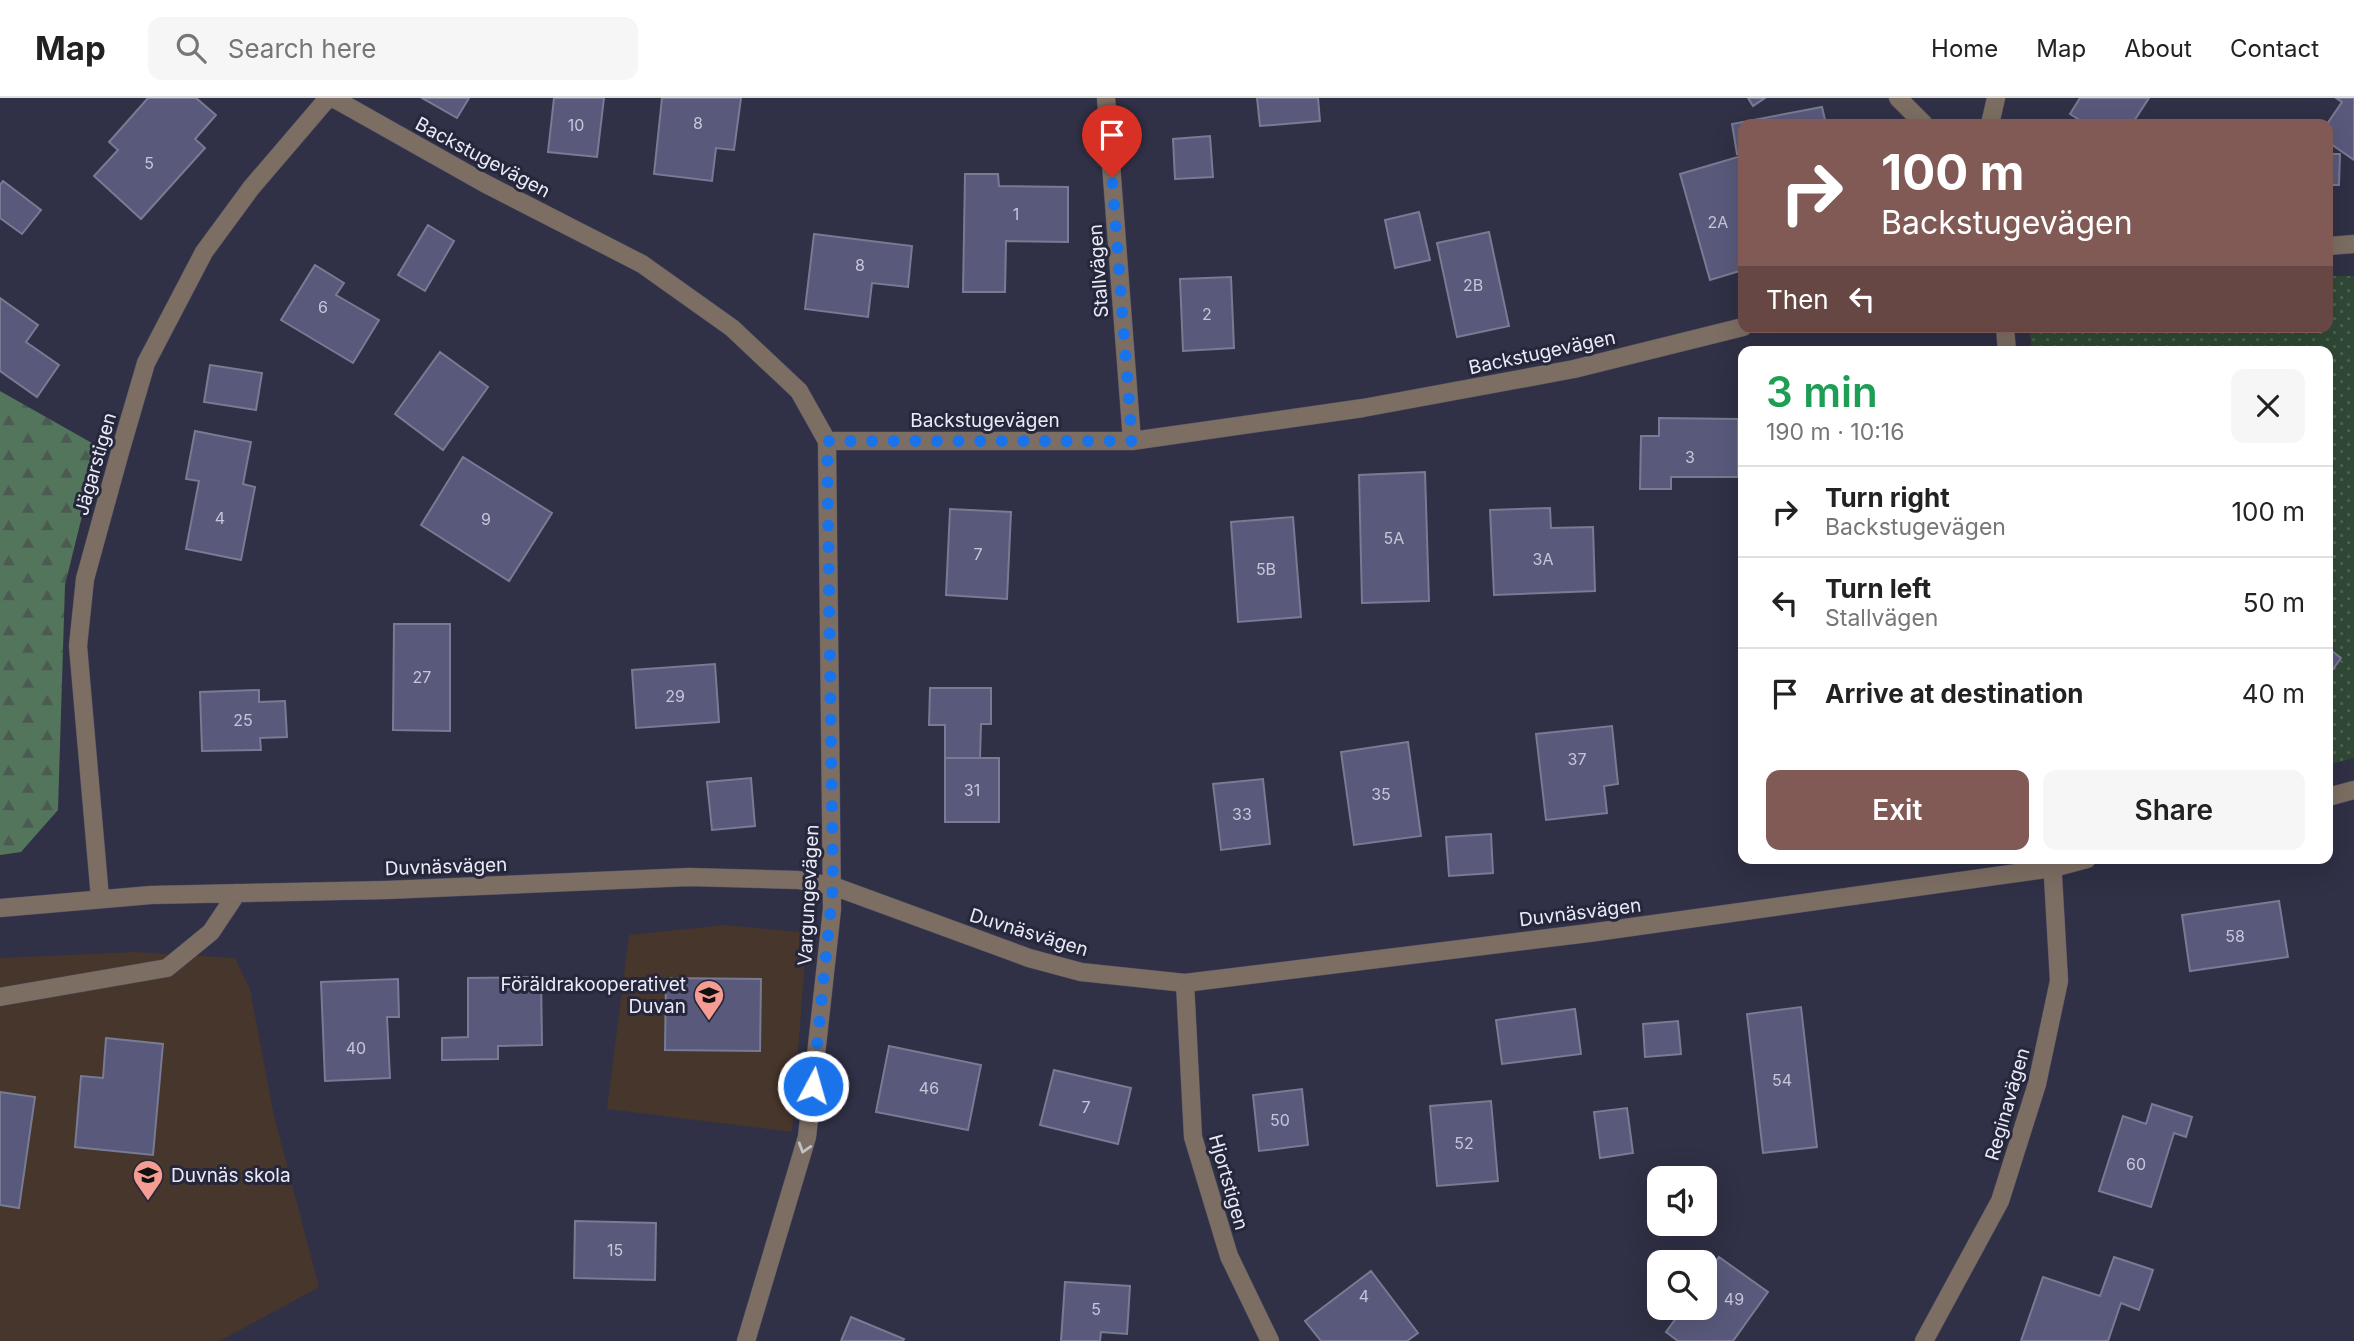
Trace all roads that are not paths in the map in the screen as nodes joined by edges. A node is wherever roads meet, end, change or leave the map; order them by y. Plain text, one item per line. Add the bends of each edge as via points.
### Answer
1 (328, 98) edge
2 (333, 98) edge
3 (1106, 98) edge
4 (1898, 98) edge
5 (1996, 98) edge
6 (1919, 119) edge
7 (1991, 119) edge
8 (2354, 244) edge
9 (2333, 246) edge
10 (1738, 328) edge
11 (827, 441) junction
12 (1132, 441) junction
13 (2354, 790) edge
14 (2333, 796) edge
15 (2053, 864) edge
16 (833, 886) junction
17 (237, 893) junction
18 (100, 898) junction
19 (0, 908) edge
20 (1185, 983) junction
21 (0, 997) edge
22 (746, 1341) edge
23 (1270, 1341) edge
24 (1924, 1341) edge

1 - 18 street, Jägarstigen via 251,188 204,252 146,363 120,452 85,579 78,646
2 - 11 street, Backstugevägen via 642,264 732,328 799,391
3 - 12 street, Stallvägen
4 - 6 street
5 - 7 street
8 - 9 street
10 - 12 street, Backstugevägen via 1548,374 1363,408
11 - 12 street, Backstugevägen
11 - 16 street, Vargungevägen
13 - 14 street
15 - 20 street, Duvnäsvägen via 1589,933
15 - 24 street, Reginavägen via 2059,981 2037,1084 2000,1201
16 - 17 street, Duvnäsvägen via 798,880 689,877
16 - 20 street, Duvnäsvägen via 1029,958 1081,972
16 -> 22 street, Vargungevägen via 807,1137
17 - 18 street, Duvnäsvägen
17 - 21 street via 211,932 167,968
18 - 19 street, Duvnäsvägen
20 - 23 street, Hjortstigen via 1193,1137 1228,1256

